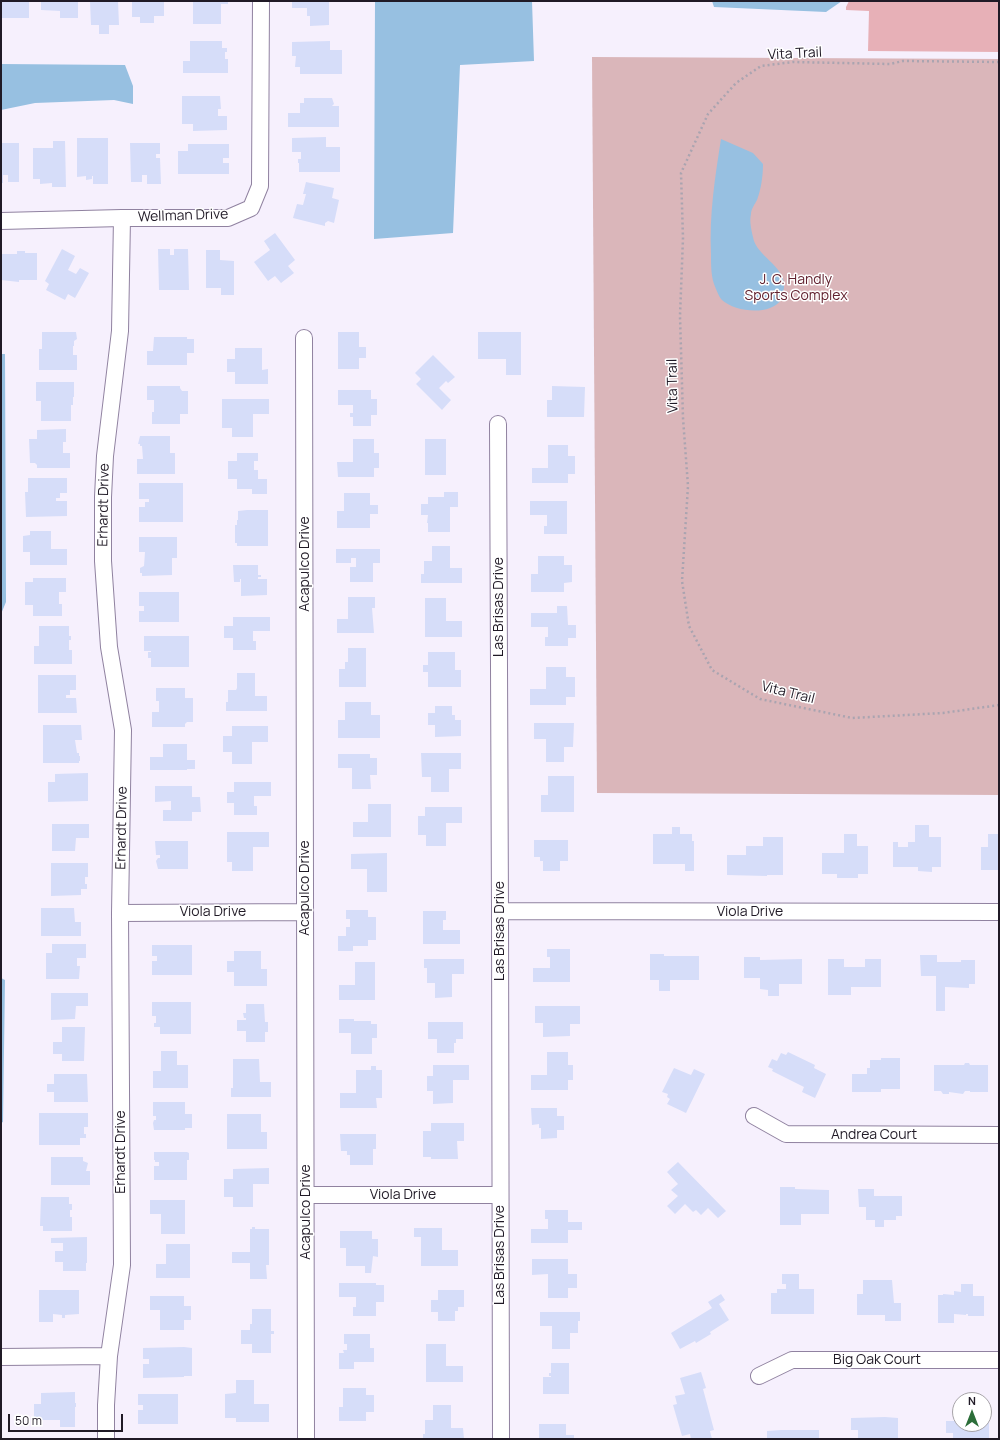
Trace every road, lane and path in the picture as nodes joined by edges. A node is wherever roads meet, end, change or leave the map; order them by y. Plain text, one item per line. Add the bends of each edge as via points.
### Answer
1 (261, 1) edge
2 (999, 62) edge
3 (122, 218) junction
4 (1, 221) edge
5 (304, 338) dead end
6 (498, 424) dead end
7 (999, 705) edge
8 (500, 911) junction
9 (305, 912) junction
10 (999, 912) edge
11 (120, 913) junction
12 (754, 1116) dead end
13 (999, 1135) edge
14 (306, 1195) junction
15 (500, 1195) junction
16 (109, 1356) junction
17 (1, 1357) edge
18 (999, 1360) edge
19 (759, 1376) dead end
20 (106, 1439) edge
21 (306, 1439) edge
22 (501, 1439) edge

1 - 3 street, Wellman Drive via 260,186 250,208 228,218
2 - 7 path, Vita Trail via 793,62 761,66 736,83 708,114 681,173 683,238 680,316 688,486 682,581 689,626 712,670 760,699 852,718 943,713
3 - 4 street, Wellman Drive
3 - 11 street, Erhardt Drive via 120,331 105,456 103,497 103,561 109,647 123,730
5 - 9 street, Acapulco Drive
6 - 8 street, Las Brisas Drive
8 - 10 street, Viola Drive
8 - 15 street, Las Brisas Drive
9 - 11 street, Viola Drive
9 - 14 street, Acapulco Drive
11 - 16 street, Erhardt Drive via 122,1265
12 - 13 street, Andrea Court via 786,1134
14 - 15 street, Viola Drive
14 - 21 street, Acapulco Drive
15 - 22 street, Las Brisas Drive
16 - 17 street
16 - 20 street, Erhardt Drive
18 - 19 street, Big Oak Court via 792,1360

